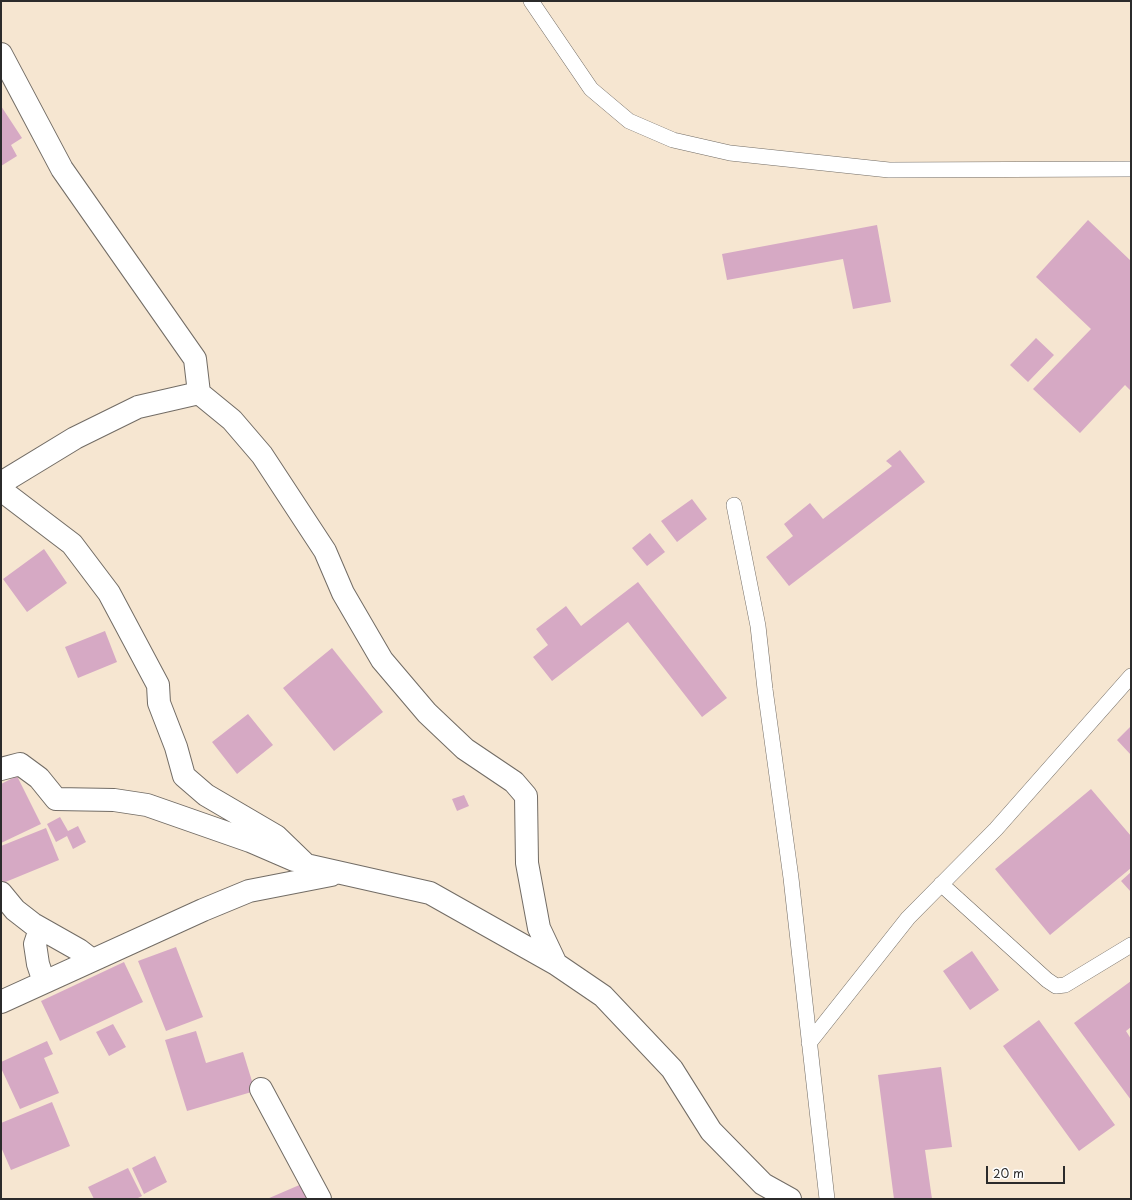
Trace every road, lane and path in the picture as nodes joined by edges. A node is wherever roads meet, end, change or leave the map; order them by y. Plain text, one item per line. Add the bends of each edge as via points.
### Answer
1 (531, 1) edge
2 (4, 66) edge
3 (1131, 169) edge
4 (199, 394) junction
5 (1, 483) edge
6 (1, 490) edge
7 (734, 505) dead end
8 (1131, 676) edge
9 (1, 769) edge
10 (306, 865) junction
11 (344, 874) junction
12 (942, 884) junction
13 (1, 893) edge
14 (40, 929) junction
15 (1131, 945) edge
16 (92, 960) junction
17 (556, 964) junction
18 (44, 982) junction
19 (1, 1002) edge
20 (809, 1042) junction
21 (261, 1089) dead end
22 (320, 1199) edge
23 (790, 1199) edge
24 (827, 1199) edge

1 - 3 lane via 591,89 629,122 673,140 730,153 889,170
2 - 4 street via 62,169 195,359
4 - 5 street via 138,407 75,438
4 - 17 street via 232,420 262,455 324,551 343,593 382,660 427,713 465,749 514,782 526,796 528,870 539,928
6 - 10 street via 72,544 109,593 158,685 159,703 184,776 206,795 276,836
7 - 20 lane via 758,626 791,878
8 - 12 lane via 996,829
9 - 10 street via 20,764 39,778 56,799 114,800 148,805 250,841
10 - 11 street
11 - 16 street via 249,891
11 - 17 street via 430,893
12 - 15 lane via 1056,986 1065,985
12 - 20 lane via 908,918
13 - 14 street via 15,910
14 - 16 street via 80,950
14 - 18 street via 35,944
16 - 18 street
17 - 23 street via 602,996 672,1069 711,1131 763,1184
18 - 19 street
20 - 24 lane
21 - 22 street

